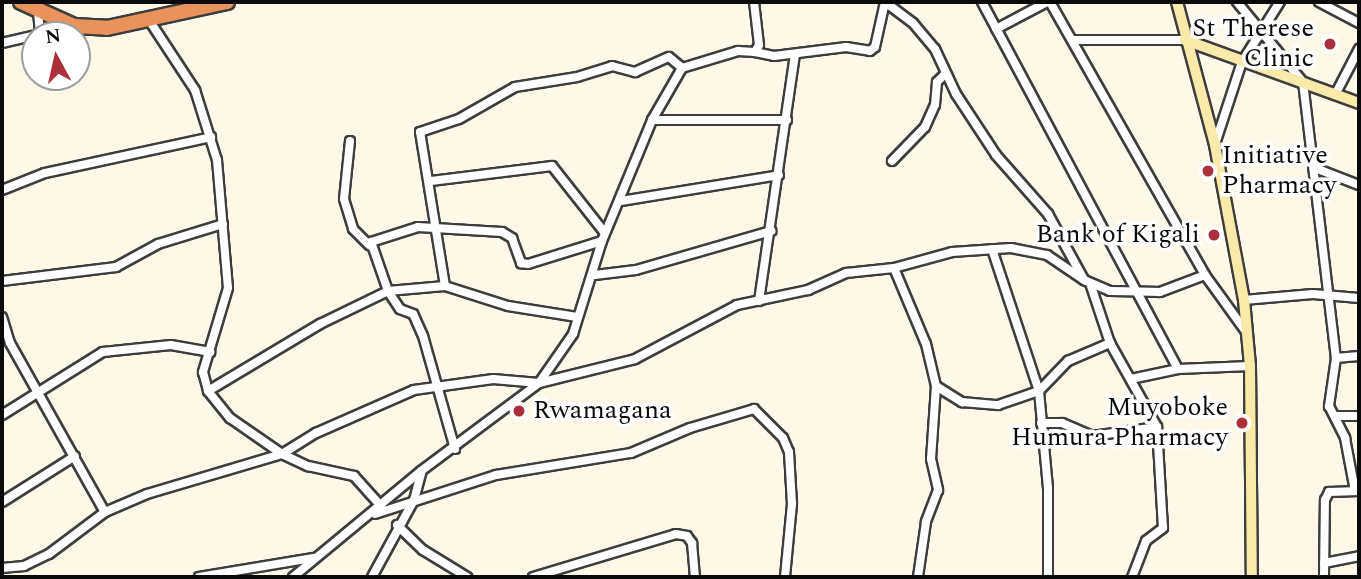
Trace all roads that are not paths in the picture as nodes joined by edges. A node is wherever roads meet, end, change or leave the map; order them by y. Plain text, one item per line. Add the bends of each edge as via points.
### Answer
1 (21, 2) edge
2 (227, 2) edge
3 (754, 2) edge
4 (885, 2) edge
5 (982, 2) edge
6 (1048, 2) edge
7 (1177, 2) edge
8 (1237, 2) edge
9 (1280, 2) edge
10 (1319, 2) edge
11 (38, 11) junction
12 (149, 20) junction
13 (39, 21) edge
14 (62, 21) edge
15 (1359, 23) edge
16 (91, 27) edge
17 (996, 29) junction
18 (1260, 30) junction
19 (21, 38) edge
20 (1073, 40) junction
21 (1185, 40) junction
22 (2, 43) edge
23 (1359, 49) edge
24 (755, 52) junction
25 (794, 55) junction
26 (1241, 62) junction
27 (682, 68) junction
28 (945, 74) junction
29 (1303, 82) junction
30 (1336, 93) junction
31 (1359, 103) edge
32 (652, 120) junction
33 (787, 120) junction
34 (211, 137) junction
35 (350, 141) dead end
36 (1215, 145) junction
37 (892, 162) dead end
38 (1315, 168) junction
39 (779, 175) junction
40 (431, 181) junction
41 (1359, 185) edge
42 (2, 190) edge
43 (621, 201) junction
44 (223, 224) junction
45 (438, 227) junction
46 (771, 231) junction
47 (604, 237) junction
48 (369, 245) junction
49 (992, 249) junction
50 (894, 268) junction
51 (595, 275) junction
52 (1205, 275) junction
53 (2, 281) edge
54 (1087, 282) junction
55 (445, 286) junction
56 (388, 291) junction
57 (1137, 294) junction
58 (1329, 296) junction
59 (1359, 298) edge
60 (1244, 300) junction
61 (759, 301) junction
62 (2, 317) edge
63 (577, 317) junction
64 (3, 330) edge
65 (1248, 334) junction
66 (1110, 343) junction
67 (210, 352) junction
68 (1359, 356) edge
69 (1336, 358) junction
70 (1250, 366) junction
71 (1178, 369) junction
72 (1131, 379) junction
73 (539, 383) junction
74 (936, 386) junction
75 (434, 387) junction
76 (38, 390) junction
77 (208, 391) junction
78 (1039, 391) junction
79 (2, 415) edge
80 (1335, 416) junction
81 (1359, 416) edge
82 (1041, 423) junction
83 (1157, 427) junction
84 (455, 449) junction
85 (282, 454) junction
86 (75, 456) junction
87 (1250, 463) joint
88 (421, 471) junction
89 (1250, 476) joint
90 (1357, 491) edge
91 (414, 500) junction
92 (2, 502) edge
93 (381, 506) junction
94 (105, 512) junction
95 (375, 514) junction
96 (397, 525) junction
97 (1359, 556) edge
98 (314, 558) junction
99 (1324, 563) junction
100 (2, 568) edge
101 (198, 577) edge
102 (293, 577) edge
103 (372, 577) edge
104 (467, 577) edge
105 (533, 577) edge
106 (695, 577) edge
107 (785, 577) edge
108 (918, 577) edge
109 (1048, 577) edge
110 (1132, 577) edge
111 (1251, 577) edge
112 (1324, 577) edge

1 - 11 highway
2 - 12 highway
3 - 24 street via 759,45
4 - 25 street via 875,47 870,51 831,47
4 - 28 street via 927,41
5 - 17 street
6 - 17 street
6 - 20 street
7 - 21 main road
8 - 18 street
9 - 18 street
10 - 15 street
11 - 13 street
11 - 14 highway
12 - 16 highway
12 - 34 street via 188,78
17 - 57 street
18 - 26 street
18 - 29 street
19 - 22 street
20 - 21 street
20 - 52 street
21 - 26 main road
21 - 36 main road
23 - 30 street
24 - 25 street
24 - 27 street via 738,51
25 - 33 street
26 - 29 main road
26 - 36 street
27 - 32 street
27 - 40 street via 669,57 635,72 612,66 508,89 458,119 420,132
28 - 37 street via 937,82 935,105 925,127
28 - 54 street via 996,155 1048,214
29 - 30 main road
29 - 38 street
30 - 31 main road
32 - 33 street
32 - 43 street
33 - 39 street
34 - 42 street via 45,173
34 - 44 street
35 - 48 street via 344,199 353,229
36 - 60 main road
38 - 41 street
38 - 58 street
39 - 43 street
39 - 46 street
40 - 45 street
40 - 47 street via 551,166
43 - 47 street
44 - 53 street via 159,244 116,267
44 - 67 street via 228,288
45 - 47 street via 508,233 517,257 528,264
45 - 48 street via 404,229
45 - 55 street
46 - 51 street via 636,270
46 - 61 street
47 - 51 street
48 - 56 street
49 - 50 street via 934,254
49 - 54 street via 1047,255
49 - 78 street
50 - 61 street via 846,273 808,290
50 - 74 street via 926,344
51 - 63 street
52 - 57 street via 1160,292
52 - 65 street
54 - 57 street via 1110,292
54 - 66 street
55 - 56 street
55 - 63 street via 508,306
56 - 75 street via 400,309 413,314
56 - 77 street via 320,324
57 - 71 street
58 - 59 street
58 - 60 street
58 - 69 street
60 - 65 main road
61 - 73 street via 722,311 635,359
62 - 64 street
63 - 73 street via 568,343
64 - 76 street
65 - 70 main road
66 - 72 street
66 - 78 street via 1068,361
67 - 76 street via 170,345 103,352
67 - 77 street via 204,372
68 - 69 street
69 - 80 street via 1328,398
70 - 71 street
70 - 87 main road
71 - 72 street
72 - 83 street
73 - 75 street via 493,379
73 - 84 street
74 - 78 street via 976,406 998,405
74 - 108 street via 931,459 938,490 926,522
75 - 84 street
75 - 85 street via 389,400
76 - 79 street
76 - 86 street
77 - 85 street via 230,418
78 - 82 street
80 - 81 street
80 - 90 street via 1348,447
82 - 83 street via 1062,423 1092,436
82 - 109 street via 1048,488
83 - 110 street via 1163,528 1146,541
84 - 88 street
85 - 93 street via 308,466 354,476
85 - 94 street via 146,494
86 - 92 street
86 - 94 street
87 - 89 street
88 - 91 street
88 - 93 street
89 - 111 main road
90 - 99 street via 1329,492 1325,500
91 - 95 street
91 - 96 street
91 - 107 street via 506,472 631,453 690,428 754,409 788,446 792,504
93 - 95 street
94 - 100 street via 49,554 24,566
95 - 98 street
96 - 103 street
96 - 104 street via 423,550
97 - 99 street
98 - 101 street
98 - 102 street
99 - 112 street
105 - 106 street via 676,534 687,536 692,543

